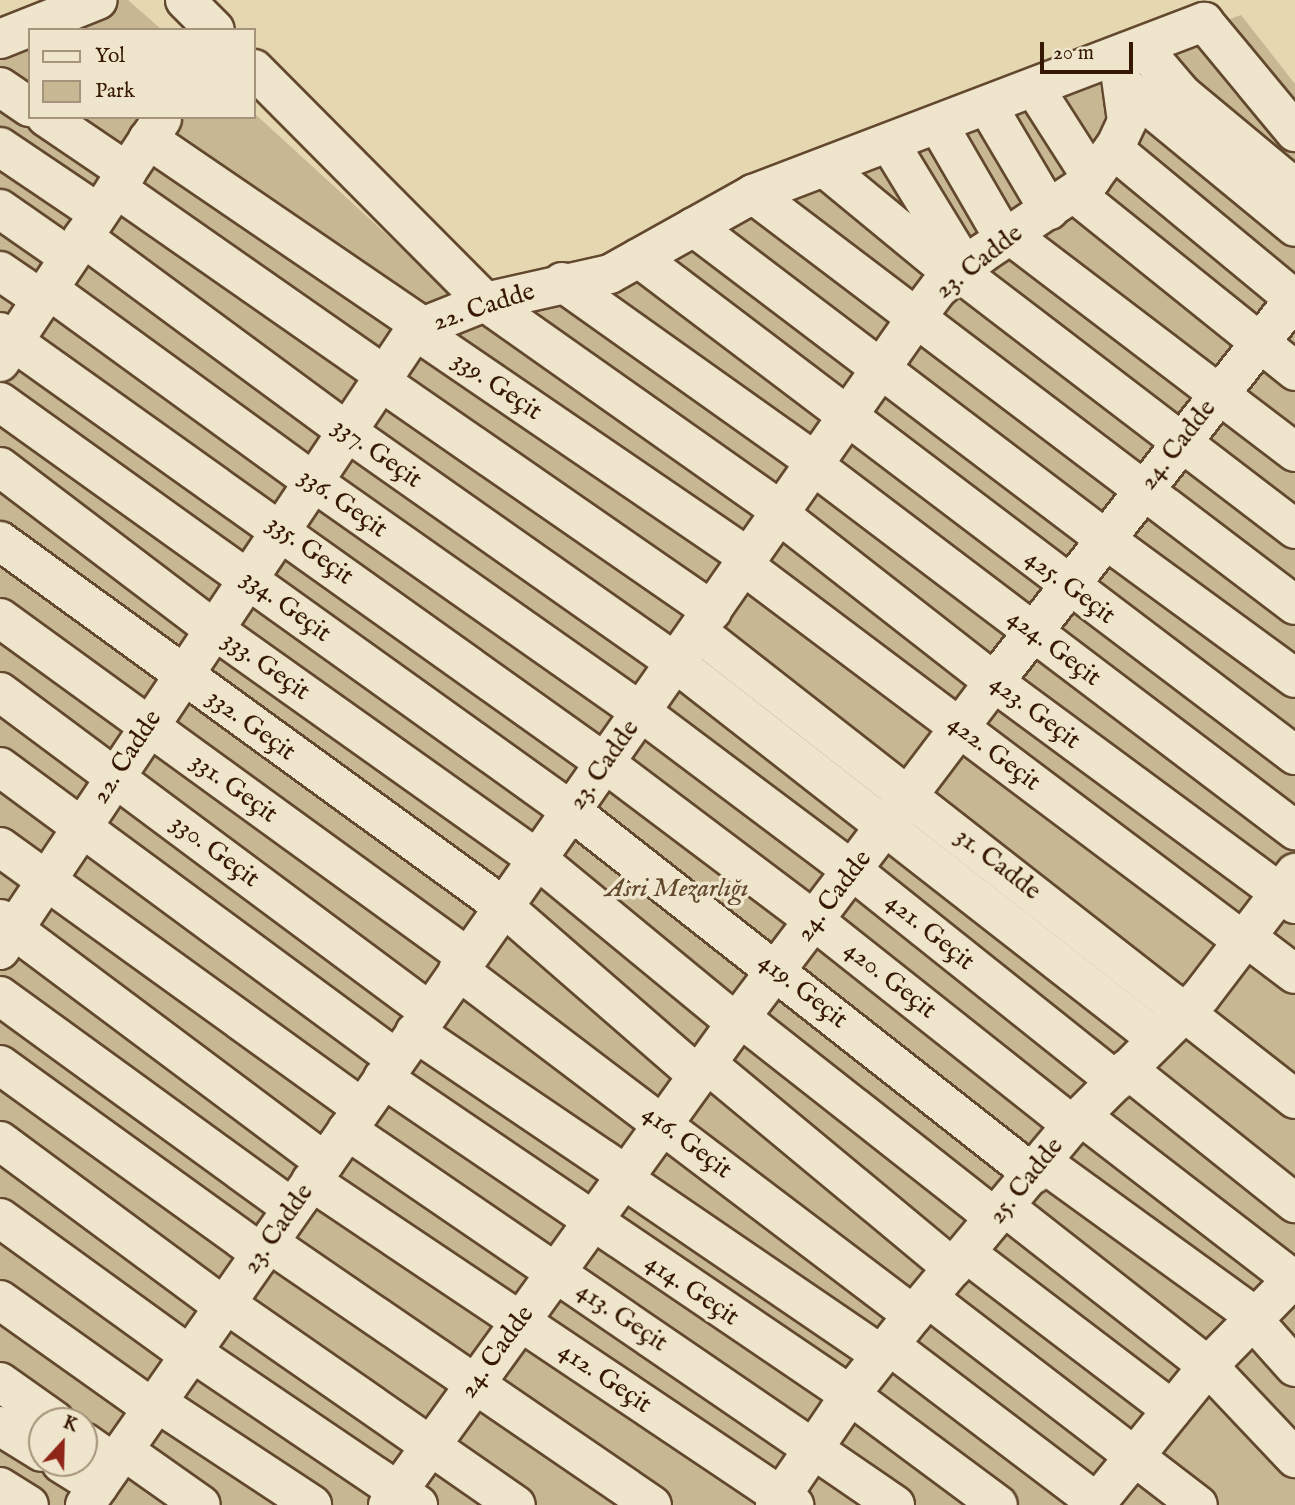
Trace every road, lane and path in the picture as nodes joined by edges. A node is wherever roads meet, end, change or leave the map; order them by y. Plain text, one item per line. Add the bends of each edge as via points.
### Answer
1 (185, 0) edge
2 (87, 14) edge
3 (48, 28) edge
4 (213, 28) edge
5 (1127, 63) junction
6 (256, 71) edge
7 (0, 87) edge
8 (1035, 89) junction
9 (28, 106) edge
10 (988, 107) junction
11 (47, 119) edge
12 (151, 126) edge
13 (939, 126) junction
14 (1295, 132) edge
15 (890, 144) junction
16 (0, 147) edge
17 (825, 168) junction
18 (1082, 183) junction
19 (1295, 188) edge
20 (753, 194) junction
21 (0, 209) edge
22 (99, 213) junction
23 (694, 227) junction
24 (1295, 227) edge
25 (1007, 237) junction
26 (639, 258) junction
27 (0, 271) edge
28 (959, 271) junction
29 (562, 282) junction
30 (45, 294) junction
31 (1295, 298) edge
32 (485, 302) junction
33 (916, 318) junction
34 (415, 330) junction
35 (1258, 343) junction
36 (4, 345) edge
37 (882, 366) junction
38 (1295, 370) edge
39 (382, 378) junction
40 (1218, 395) junction
41 (0, 402) edge
42 (848, 414) junction
43 (346, 431) junction
44 (1179, 444) junction
45 (1295, 452) edge
46 (814, 464) junction
47 (0, 467) edge
48 (312, 481) junction
49 (1142, 490) junction
50 (780, 512) junction
51 (280, 528) junction
52 (1295, 529) edge
53 (1105, 539) junction
54 (0, 541) edge
55 (746, 561) junction
56 (246, 577) junction
57 (1068, 587) junction
58 (1295, 605) edge
59 (0, 618) edge
60 (705, 622) junction
61 (212, 628) junction
62 (1033, 632) junction
63 (676, 663) junction
64 (180, 675) junction
65 (1295, 678) edge
66 (994, 682) junction
67 (0, 692) edge
68 (641, 712) junction
69 (147, 725) junction
70 (961, 728) junction
71 (1295, 755) edge
72 (604, 763) junction
73 (0, 767) edge
74 (115, 775) junction
75 (898, 810) junction
76 (571, 811) junction
77 (82, 827) junction
78 (1295, 830) edge
79 (0, 847) edge
80 (537, 859) junction
81 (853, 871) junction
82 (46, 880) junction
83 (1290, 890) edge
84 (504, 907) junction
85 (816, 922) junction
86 (5, 932) edge
87 (1245, 939) junction
88 (463, 964) junction
89 (778, 971) junction
90 (1295, 974) edge
91 (0, 996) edge
92 (1185, 1012) junction
93 (738, 1021) junction
94 (1157, 1039) junction
95 (0, 1065) edge
96 (701, 1069) junction
97 (389, 1070) junction
98 (1121, 1075) junction
99 (1295, 1099) edge
100 (1076, 1120) junction
101 (662, 1122) junction
102 (0, 1141) edge
103 (1038, 1168) junction
104 (624, 1176) junction
105 (309, 1184) junction
106 (1295, 1203) edge
107 (1000, 1213) junction
108 (0, 1218) edge
109 (591, 1222) junction
110 (265, 1248) junction
111 (960, 1260) junction
112 (555, 1271) junction
113 (1294, 1279) edge
114 (0, 1300) edge
115 (225, 1305) junction
116 (921, 1307) junction
117 (1255, 1319) junction
118 (519, 1321) junction
119 (885, 1350) junction
120 (190, 1354) junction
121 (1208, 1366) junction
122 (1295, 1367) edge
123 (0, 1382) edge
124 (472, 1385) junction
125 (850, 1395) junction
126 (154, 1405) junction
127 (35, 1407) edge
128 (1172, 1410) junction
129 (0, 1426) edge
130 (28, 1443) edge
131 (430, 1445) junction
132 (813, 1448) junction
133 (1133, 1455) junction
134 (1295, 1458) edge
135 (101, 1485) edge
136 (0, 1487) edge
137 (401, 1500) edge
138 (783, 1502) edge
139 (1097, 1504) edge
140 (29, 1505) edge
141 (201, 1505) edge
142 (312, 1505) edge
143 (516, 1505) edge
144 (652, 1505) edge
145 (895, 1505) edge
146 (998, 1505) edge
147 (1198, 1505) edge

1 - 4 street
2 - 3 street
5 - 8 street, 22. Cadde
5 - 14 street, 22. Cadde via 1204,22
5 - 18 street via 1126,121
5 - 19 street via 1182,94
5 - 24 street
6 - 32 street, 423. Geçit
7 - 9 street
8 - 10 street, 22. Cadde
8 - 18 street
10 - 13 street, 22. Cadde
10 - 18 street
11 - 22 street
12 - 22 street
12 - 34 street, 339. Geçit via 413,320
13 - 15 street, 22. Cadde
13 - 25 street
15 - 17 street, 22. Cadde
15 - 28 street
16 - 22 street
17 - 20 street, 22. Cadde
17 - 28 street
18 - 25 street, 23. Cadde
18 - 31 street
18 - 35 street
20 - 23 street, 22. Cadde
20 - 33 street
21 - 22 street
22 - 30 street
22 - 39 street, 31. Cadde
22 - 43 street, 337. Geçit
23 - 26 street, 22. Cadde
23 - 37 street
25 - 28 street, 23. Cadde
25 - 40 street
26 - 29 street, 22. Cadde via 610,274
26 - 42 street, 425. Geçit
27 - 30 street, 336. Geçit
28 - 33 street, 23. Cadde
28 - 44 street
29 - 32 street, 22. Cadde
29 - 46 street, 424. Geçit
30 - 36 street
30 - 48 street, 336. Geçit
31 - 35 street, 24. Cadde
32 - 34 street, 22. Cadde
32 - 50 street, 423. Geçit
33 - 37 street, 23. Cadde
33 - 49 street
34 - 39 street, 22. Cadde
34 - 55 street, 339. Geçit
35 - 38 street
35 - 40 street, 24. Cadde
36 - 51 street, 335. Geçit
37 - 42 street, 23. Cadde
37 - 53 street
39 - 43 street, 22. Cadde
39 - 60 street, 31. Cadde
40 - 44 street, 24. Cadde
40 - 45 street
41 - 56 street, 334. Geçit
42 - 46 street, 23. Cadde
42 - 57 street, 425. Geçit
43 - 48 street, 22. Cadde
43 - 63 street, 337. Geçit
44 - 49 street, 24. Cadde
44 - 52 street
46 - 50 street, 23. Cadde
46 - 62 street, 424. Geçit
47 - 61 street, 333. Geçit
48 - 51 street, 22. Cadde
48 - 68 street, 336. Geçit
49 - 53 street, 24. Cadde
49 - 58 street
50 - 55 street, 23. Cadde
50 - 66 street, 423. Geçit
51 - 56 street, 22. Cadde
51 - 72 street, 335. Geçit
53 - 57 street, 24. Cadde
53 - 65 street
54 - 64 street, 332. Geçit
55 - 60 street, 23. Cadde
55 - 70 street, 422. Geçit
56 - 61 street, 22. Cadde
56 - 76 street, 334. Geçit
57 - 62 street, 24. Cadde
57 - 71 street, 425. Geçit
59 - 69 street, 331. Geçit
60 - 63 street, 23. Cadde
60 - 75 street, 31. Cadde
61 - 64 street, 22. Cadde
61 - 80 street, 333. Geçit
62 - 66 street, 24. Cadde
62 - 78 street, 424. Geçit
63 - 68 street, 23. Cadde
63 - 75 street, 337. Geçit
64 - 69 street, 22. Cadde
64 - 84 street, 332. Geçit
66 - 70 street, 24. Cadde
66 - 83 street, 423. Geçit
67 - 74 street, 330. Geçit
68 - 72 street, 23. Cadde
68 - 81 street, 421. Geçit
69 - 74 street, 22. Cadde
69 - 88 street, 331. Geçit
70 - 75 street, 24. Cadde
70 - 87 street, 422. Geçit
72 - 76 street, 23. Cadde
72 - 85 street, 420. Geçit
73 - 77 street
74 - 77 street, 22. Cadde
74 - 97 street, 330. Geçit
75 - 81 street, 24. Cadde
75 - 92 street, 31. Cadde
75 - 94 street
76 - 80 street, 23. Cadde
76 - 89 street, 419. Geçit
77 - 82 street, 22. Cadde
77 - 97 street
79 - 82 street
80 - 84 street, 23. Cadde
80 - 93 street, 333. Geçit
81 - 85 street, 24. Cadde
81 - 98 street, 421. Geçit
82 - 86 street, 22. Cadde
82 - 97 street
83 - 87 street, 25. Cadde
84 - 88 street, 23. Cadde
84 - 96 street, 332. Geçit
85 - 89 street, 24. Cadde
85 - 100 street, 420. Geçit
86 - 105 street
87 - 90 street, 422. Geçit
87 - 92 street, 25. Cadde
88 - 97 street, 23. Cadde
88 - 101 street, 416. Geçit
89 - 93 street, 24. Cadde
89 - 103 street, 419. Geçit
91 - 105 street
92 - 94 street, 25. Cadde
92 - 99 street, 31. Cadde
93 - 96 street, 24. Cadde
93 - 107 street, 333. Geçit
94 - 98 street, 25. Cadde
95 - 110 street
96 - 101 street, 24. Cadde
96 - 111 street, 332. Geçit
97 - 104 street
97 - 105 street, 23. Cadde
97 - 109 street, 414. Geçit
97 - 112 street, 413. Geçit
98 - 100 street, 25. Cadde
98 - 106 street, 421. Geçit
100 - 103 street, 25. Cadde
100 - 113 street, 420. Geçit
101 - 104 street, 24. Cadde
101 - 116 street, 416. Geçit
102 - 115 street
103 - 107 street, 25. Cadde
103 - 117 street, 419. Geçit
104 - 109 street, 24. Cadde
104 - 119 street
105 - 110 street, 23. Cadde
105 - 118 street, 412. Geçit
107 - 111 street, 25. Cadde
107 - 121 street, 333. Geçit
108 - 120 street
109 - 112 street, 24. Cadde
109 - 125 street, 414. Geçit
110 - 115 street, 23. Cadde
110 - 124 street
111 - 116 street, 25. Cadde
111 - 128 street, 332. Geçit
112 - 118 street, 24. Cadde
112 - 132 street, 413. Geçit
113 - 117 street
114 - 126 street
115 - 120 street, 23. Cadde
115 - 131 street
116 - 119 street, 25. Cadde
116 - 133 street, 416. Geçit
117 - 121 street
117 - 122 street, 419. Geçit
118 - 124 street, 24. Cadde
118 - 138 street, 412. Geçit
119 - 125 street, 25. Cadde
119 - 139 street
120 - 126 street, 23. Cadde
120 - 137 street
121 - 128 street
121 - 134 street, 333. Geçit
123 - 127 street
124 - 131 street, 24. Cadde
124 - 144 street
125 - 132 street, 25. Cadde
125 - 146 street, 414. Geçit
126 - 135 street, 23. Cadde
126 - 142 street
128 - 133 street
129 - 130 street
131 - 137 street, 24. Cadde
131 - 143 street
132 - 138 street, 25. Cadde
132 - 145 street, 413. Geçit
133 - 139 street
133 - 147 street, 416. Geçit
135 - 141 street
136 - 140 street

